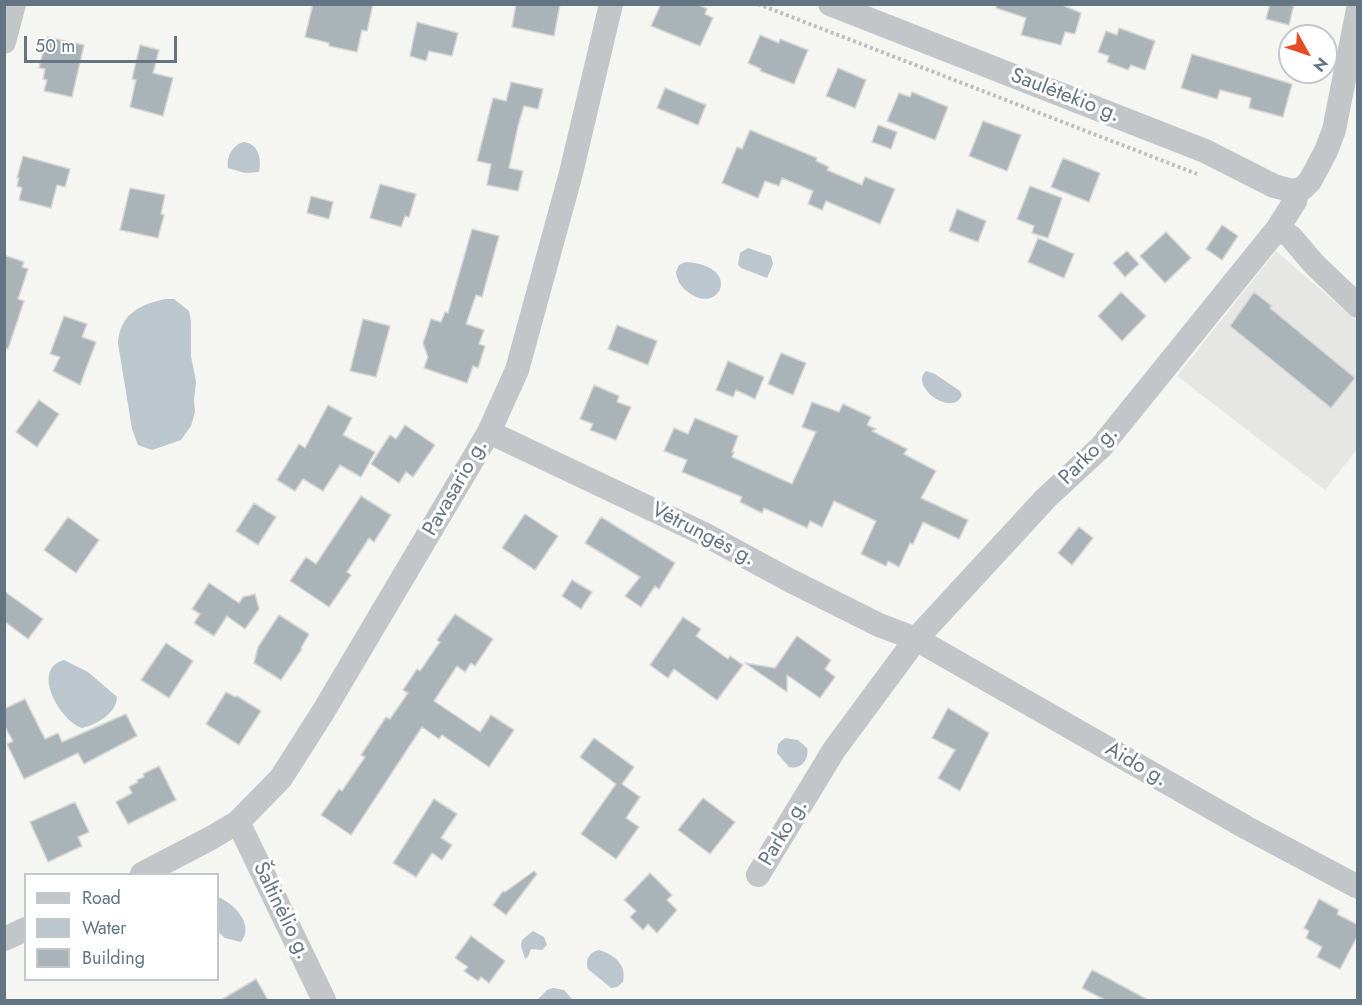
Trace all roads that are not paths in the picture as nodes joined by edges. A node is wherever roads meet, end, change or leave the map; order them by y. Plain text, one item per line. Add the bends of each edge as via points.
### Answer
1 (14, 4) edge
2 (611, 4) edge
3 (830, 4) edge
4 (1358, 9) edge
5 (4, 42) edge
6 (1298, 190) junction
7 (1278, 228) junction
8 (1358, 306) edge
9 (489, 432) junction
10 (916, 639) junction
11 (238, 822) junction
12 (144, 873) edge
13 (758, 875) dead end
14 (1358, 887) edge
15 (24, 930) edge
16 (4, 939) edge
17 (324, 1000) edge

1 - 5 street
2 - 9 street, Pavasario g. via 523,349
3 - 6 street, Saulėtekio g. via 1205,151 1274,186
4 - 6 street, Parko g. via 1334,130 1310,181
6 - 7 street, Parko g.
7 - 8 street
7 - 10 street, Parko g. via 1101,447 1046,498
9 - 10 street, Vėtrungės g. via 704,534 879,625
9 - 11 street, Pavasario g. via 294,758
10 - 13 street, Parko g. via 834,750
10 - 14 street, Aido g.
11 - 12 street, Pavasario g.
11 - 17 street, Šaltinėlio g.
15 - 16 street

